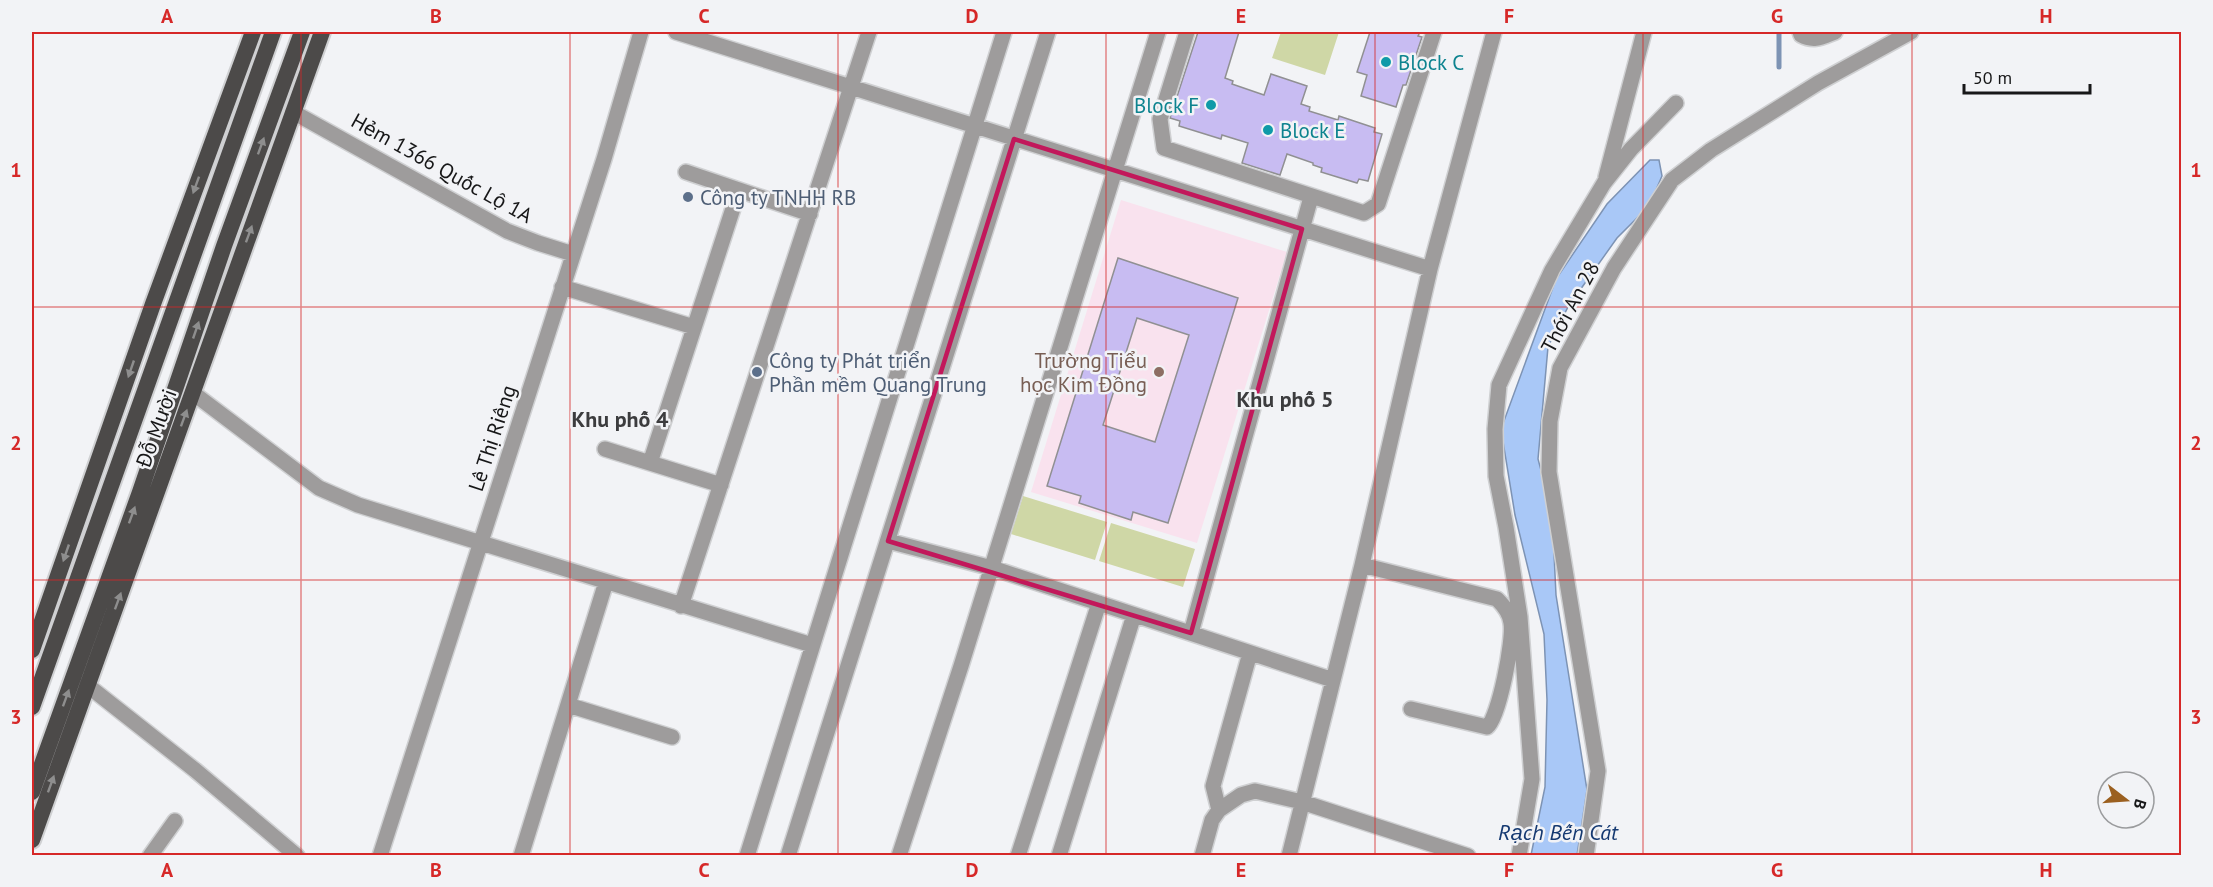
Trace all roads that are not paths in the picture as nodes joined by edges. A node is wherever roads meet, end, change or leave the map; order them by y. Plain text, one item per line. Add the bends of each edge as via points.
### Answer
1 (253, 32) edge
2 (273, 32) edge
3 (302, 32) edge
4 (322, 32) edge
5 (641, 32) edge
6 (676, 32) edge
7 (869, 32) edge
8 (1004, 32) edge
9 (1047, 32) edge
10 (1158, 32) edge
11 (1187, 32) edge
12 (1434, 32) edge
13 (1494, 32) edge
14 (1644, 32) edge
15 (1800, 32) edge
16 (1834, 32) edge
17 (1911, 32) edge
18 (852, 87) junction
19 (1676, 103) dead end
20 (293, 112) junction
21 (974, 126) junction
22 (1014, 139) junction
23 (1115, 169) junction
24 (686, 172) dead end
25 (1604, 183) junction
26 (739, 190) junction
27 (1311, 197) junction
28 (810, 214) junction
29 (1302, 229) junction
30 (573, 254) junction
31 (1430, 269) junction
32 (562, 287) junction
33 (694, 327) junction
34 (192, 393) junction
35 (605, 449) dead end
36 (650, 463) junction
37 (721, 484) junction
38 (888, 541) junction
39 (481, 543) junction
40 (1362, 565) junction
41 (992, 568) junction
42 (606, 582) junction
43 (1099, 603) junction
44 (681, 606) junction
45 (1134, 615) junction
46 (1191, 633) junction
47 (33, 639) edge
48 (812, 645) junction
49 (1250, 653) junction
50 (1333, 680) junction
51 (87, 685) junction
52 (38, 688) junction
53 (568, 705) junction
54 (32, 707) edge
55 (1411, 709) dead end
56 (672, 737) dead end
57 (32, 792) edge
58 (1302, 802) junction
59 (1219, 810) junction
60 (175, 821) dead end
61 (32, 840) edge
62 (150, 855) edge
63 (297, 855) edge
64 (380, 855) edge
65 (521, 855) edge
66 (747, 855) edge
67 (788, 855) edge
68 (899, 855) edge
69 (1018, 855) edge
70 (1059, 855) edge
71 (1202, 855) edge
72 (1288, 855) edge
73 (1468, 855) edge
74 (1519, 855) edge
75 (1586, 855) edge

1 -> 47 highway, Đỗ Mười
2 - 52 highway, Đỗ Mười
57 -> 3 highway, Đỗ Mười
4 - 20 highway, Đỗ Mười
5 - 30 street, Lê Thị Riêng
6 - 18 street
7 - 18 street
8 - 21 street
9 - 22 street
10 - 23 street
11 - 27 street via 1160,118 1164,148
12 - 27 street via 1378,204 1364,213
13 - 31 street
14 - 25 street
15 - 16 street via 1809,40
17 - 75 street, Thới An 28 via 1750,125 1672,180 1614,268 1560,368 1550,421 1549,472 1598,771
18 - 21 street
18 - 28 street
19 - 25 street, Thới An 28
20 - 30 street, Hẻm 1366 Quốc Lộ 1A via 507,231
34 -> 20 highway, Đỗ Mười
21 - 22 street
21 - 48 street
22 - 23 street
22 - 38 street
23 - 29 street
23 - 41 street
24 - 26 street
25 - 74 street, Thới An 28 via 1552,270 1499,385 1496,476 1520,617 1532,767
26 - 28 street
26 - 33 street
27 - 29 street
28 - 37 street
29 - 31 street
29 - 46 street
30 - 32 street, Lê Thị Riêng
31 - 40 street
32 - 33 street
32 - 39 street, Lê Thị Riêng
33 - 36 street
34 - 39 street via 319,488 358,505
51 -> 34 highway, Đỗ Mười
35 - 36 street
36 - 37 street
37 - 44 street
38 - 41 street
38 - 67 street
39 - 42 street
39 - 64 street, Lê Thị Riêng
40 - 50 street
40 - 55 street via 1497,599 1508,613 1512,631 1508,662 1490,725
41 - 43 street
41 - 68 street
42 - 44 street
42 - 53 street
43 - 45 street
43 - 69 street
44 - 48 street
45 - 46 street
45 - 70 street
46 - 49 street
47 - 52 highway
48 - 66 street
49 - 50 street
49 - 59 street via 1213,786
50 - 58 street
61 -> 51 highway, Đỗ Mười
51 - 63 street
52 - 54 highway, Đỗ Mười
53 - 56 street
53 - 65 street
58 - 59 street via 1255,791
58 - 72 street
58 - 73 street
59 - 71 street via 1212,820
60 - 62 street

